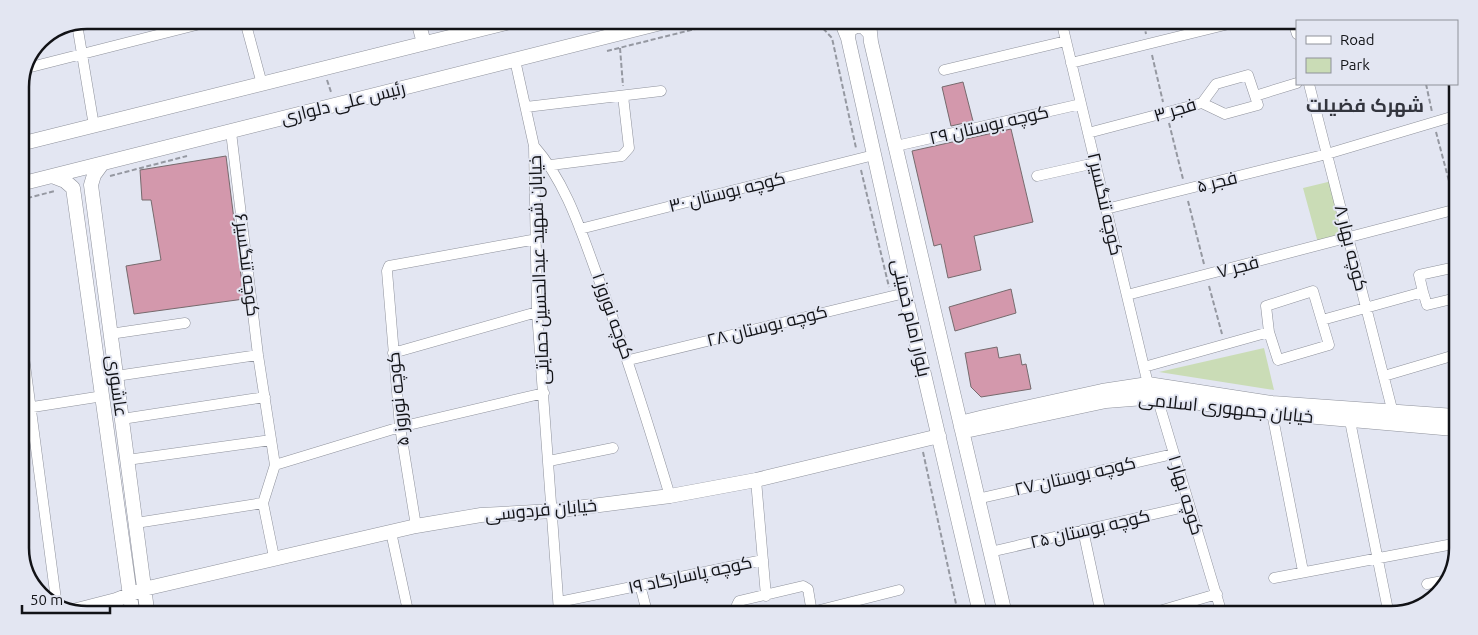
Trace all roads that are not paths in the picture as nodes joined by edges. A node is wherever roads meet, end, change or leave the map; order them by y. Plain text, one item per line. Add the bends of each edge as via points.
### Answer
1 (181, 29) edge
2 (247, 29) edge
3 (420, 29) edge
4 (481, 29) edge
5 (638, 29) edge
6 (844, 29) edge
7 (851, 29) edge
8 (869, 29) edge
9 (1063, 29) edge
10 (1209, 29) edge
11 (78, 30) edge
12 (848, 38) junction
13 (1066, 41) junction
14 (424, 43) junction
15 (82, 54) junction
16 (515, 60) junction
17 (1071, 63) junction
18 (32, 67) edge
19 (944, 70) dead end
20 (1296, 83) edge
21 (262, 84) junction
22 (1309, 85) edge
23 (661, 91) dead end
24 (623, 96) junction
25 (1255, 96) junction
26 (1202, 103) junction
27 (1081, 104) junction
28 (526, 107) junction
29 (1449, 117) edge
30 (94, 126) junction
31 (230, 132) junction
32 (1088, 132) junction
33 (29, 142) edge
34 (534, 146) junction
35 (896, 146) junction
36 (1327, 154) junction
37 (874, 155) junction
38 (1096, 163) junction
39 (102, 164) junction
40 (551, 165) junction
41 (52, 176) junction
42 (1037, 176) dead end
43 (29, 182) edge
44 (1106, 209) junction
45 (1449, 212) edge
46 (580, 229) junction
47 (1349, 237) junction
48 (537, 239) junction
49 (1449, 268) edge
50 (1423, 292) junction
51 (898, 294) junction
52 (1127, 295) junction
53 (1449, 300) edge
54 (1367, 309) junction
55 (537, 312) junction
56 (1322, 320) junction
57 (186, 323) dead end
58 (1269, 332) junction
59 (110, 334) junction
60 (393, 353) junction
61 (258, 355) junction
62 (1449, 357) edge
63 (629, 360) junction
64 (1144, 367) junction
65 (116, 376) junction
66 (1384, 376) junction
67 (1148, 384) junction
68 (29, 388) edge
69 (544, 394) junction
70 (103, 396) junction
71 (265, 397) junction
72 (1157, 397) junction
73 (29, 408) edge
74 (32, 408) junction
75 (1272, 413) junction
76 (1394, 413) junction
77 (1449, 416) edge
78 (122, 419) junction
79 (1350, 421) junction
80 (985, 422) junction
81 (400, 427) junction
82 (961, 427) junction
83 (1449, 429) edge
84 (939, 436) junction
85 (271, 440) junction
86 (613, 448) dead end
87 (1173, 454) junction
88 (127, 460) junction
89 (549, 461) junction
90 (275, 465) junction
91 (756, 480) junction
92 (670, 496) junction
93 (977, 499) junction
94 (263, 503) junction
95 (1189, 506) junction
96 (553, 511) junction
97 (136, 523) junction
98 (416, 526) junction
99 (1083, 530) junction
100 (391, 532) junction
101 (1449, 545) edge
102 (990, 552) junction
103 (1378, 557) junction
104 (274, 558) junction
105 (764, 560) junction
106 (1304, 571) junction
107 (1274, 578) dead end
108 (1439, 582) edge
109 (1427, 584) dead end
110 (640, 585) junction
111 (144, 589) junction
112 (899, 590) dead end
113 (1217, 594) junction
114 (130, 595) junction
115 (766, 596) junction
116 (56, 597) edge
117 (91, 606) edge
118 (131, 606) edge
119 (146, 606) edge
120 (407, 606) edge
121 (559, 606) edge
122 (563, 606) edge
123 (645, 606) edge
124 (737, 606) edge
125 (811, 606) edge
126 (850, 606) edge
127 (978, 606) edge
128 (1003, 606) edge
129 (1099, 606) edge
130 (1184, 606) edge
131 (1220, 606) edge
132 (1387, 606) edge

1 - 15 street
2 - 21 street
3 - 14 street
4 - 14 street
5 - 16 street, رئیس علی دلواری
6 - 12 street, بلوار امام خمینی
7 - 12 street
8 - 35 street, بلوار امام خمینی
9 - 13 street, کوچه تنگسیر۲
10 - 17 street
11 - 15 street
12 - 37 street, بلوار امام خمینی
13 - 17 street, کوچه تنگسیر۲
13 - 19 street
14 - 21 street
15 - 18 street
15 - 30 street
16 - 28 street, خیابان شهید عبدالحسین حمایتی
16 - 31 street, رئیس علی دلواری
17 - 27 street, کوچه تنگسیر۲
20 - 25 street
21 - 30 street
22 - 36 street, کوچه بهار ۸
23 - 24 street
24 - 28 street
24 - 40 street via 626,153
25 - 26 street via 1258,105 1225,114
25 - 26 street, فجر ۳ via 1248,75 1216,84
26 - 32 street, فجر ۳
27 - 32 street, کوچه تنگسیر۲
27 - 35 street, کوچه بوستان ۲۹
28 - 34 street, خیابان شهید عبدالحسین حمایتی
29 - 36 street, فجر ۵
30 - 33 street
31 - 39 street, رئیس علی دلواری
31 - 61 street, کوچه تنگسیر۶
32 - 38 street, کوچه تنگسیر۲
34 - 40 street, کوچه نوروز ۱
34 - 48 street, خیابان شهید عبدالحسین حمایتی
35 - 82 street, بلوار امام خمینی
36 - 44 street, فجر ۵
36 - 47 street, کوچه بهار ۸
37 - 46 street, کوچه بوستان ۳۰
37 - 51 street, بلوار امام خمینی
38 - 42 street
38 - 44 street, کوچه تنگسیر۲
39 - 41 street, رئیس علی دلواری
39 - 59 street, عاشوری via 91,185
40 - 46 street, کوچه نوروز ۱
41 - 43 street, رئیس علی دلواری
41 - 70 street, عاشوری via 73,188
44 - 52 street, کوچه تنگسیر۲
45 - 47 street, فجر ۷
46 - 63 street, کوچه نوروز ۱
47 - 52 street, فجر ۷
47 - 54 street, کوچه بهار ۸
48 - 55 street, خیابان شهید عبدالحسین حمایتی
48 - 60 street, کوچه نوروز ۵ via 389,266
49 - 50 street via 1419,274
50 - 53 street via 1427,305
50 - 54 street
51 - 63 street, کوچه بوستان ۲۸
51 - 84 street, بلوار امام خمینی
52 - 64 street, کوچه تنگسیر۲
54 - 56 street
54 - 66 street, کوچه بهار ۸
55 - 60 street
55 - 69 street, خیابان شهید عبدالحسین حمایتی
56 - 58 street via 1313,291 1266,306
56 - 58 street via 1329,345 1278,360
57 - 59 street
58 - 64 street
59 - 65 street, عاشوری
60 - 81 street, کوچه نوروز ۵
61 - 65 street
61 - 71 street, کوچه تنگسیر۶
62 - 66 street
63 - 92 street, کوچه نوروز ۱
64 - 67 street, کوچه تنگسیر۲
65 - 78 street, عاشوری
66 - 76 street, کوچه بهار ۸
67 - 76 street, خیابان جمهوری اسلامی via 1272,403
67 - 80 street, خیابان جمهوری اسلامی via 1102,391
68 - 74 street
69 - 81 street
69 - 89 street, خیابان شهید عبدالحسین حمایتی
70 - 74 street
70 - 114 street, عاشوری
71 - 78 street
71 - 85 street, کوچه تنگسیر۶
72 - 75 street, خیابان جمهوری اسلامی
72 - 80 street, خیابان جمهوری اسلامی via 1106,401
72 - 87 street, کوچه بهار ۱
73 - 74 street
74 - 116 street
75 - 79 street, خیابان جمهوری اسلامی
75 - 106 street
76 - 77 street, خیابان جمهوری اسلامی
78 - 88 street, عاشوری
79 - 83 street, خیابان جمهوری اسلامی
79 - 103 street
80 - 82 street, خیابان جمهوری اسلامی via 968,421
81 - 90 street
81 - 98 street, کوچه نوروز ۵
82 - 93 street, بلوار امام خمینی
84 - 91 street, خیابان فردوسی
84 - 127 street, بلوار امام خمینی
85 - 88 street
85 - 90 street, کوچه تنگسیر۶
86 - 89 street
87 - 93 street, کوچه بوستان ۲۷
87 - 95 street, کوچه بهار ۱
88 - 97 street, عاشوری
89 - 96 street, خیابان شهید عبدالحسین حمایتی
90 - 94 street
91 - 92 street, خیابان فردوسی
91 - 105 street
92 - 96 street, خیابان فردوسی
93 - 102 street, بلوار امام خمینی
94 - 97 street
94 - 104 street
95 - 99 street, کوچه بوستان ۲۵
95 - 113 street, کوچه بهار ۱
96 - 98 street, خیابان فردوسی via 481,515
96 - 121 street, خیابان شهید عبدالحسین حمایتی
97 - 111 street, عاشوری
98 - 100 street, خیابان فردوسی
99 - 102 street, کوچه بوستان ۲۵
99 - 129 street
100 - 104 street, خیابان فردوسی
100 - 120 street
101 - 103 street
102 - 128 street, بلوار امام خمینی
103 - 106 street
103 - 132 street
104 - 111 street, خیابان فردوسی
105 - 110 street, کوچه پاسارگاد ۱۹
105 - 115 street
106 - 107 street
108 - 109 street
110 - 122 street, کوچه پاسارگاد ۱۹
110 - 123 street
111 - 114 street, خیابان فردوسی
111 - 119 street, عاشوری
112 - 126 street
113 - 130 street
113 - 131 street, کوچه بهار ۱
114 - 117 street, خیابان فردوسی
114 - 118 street, عاشوری
115 - 124 street via 739,601
115 - 125 street via 806,586

